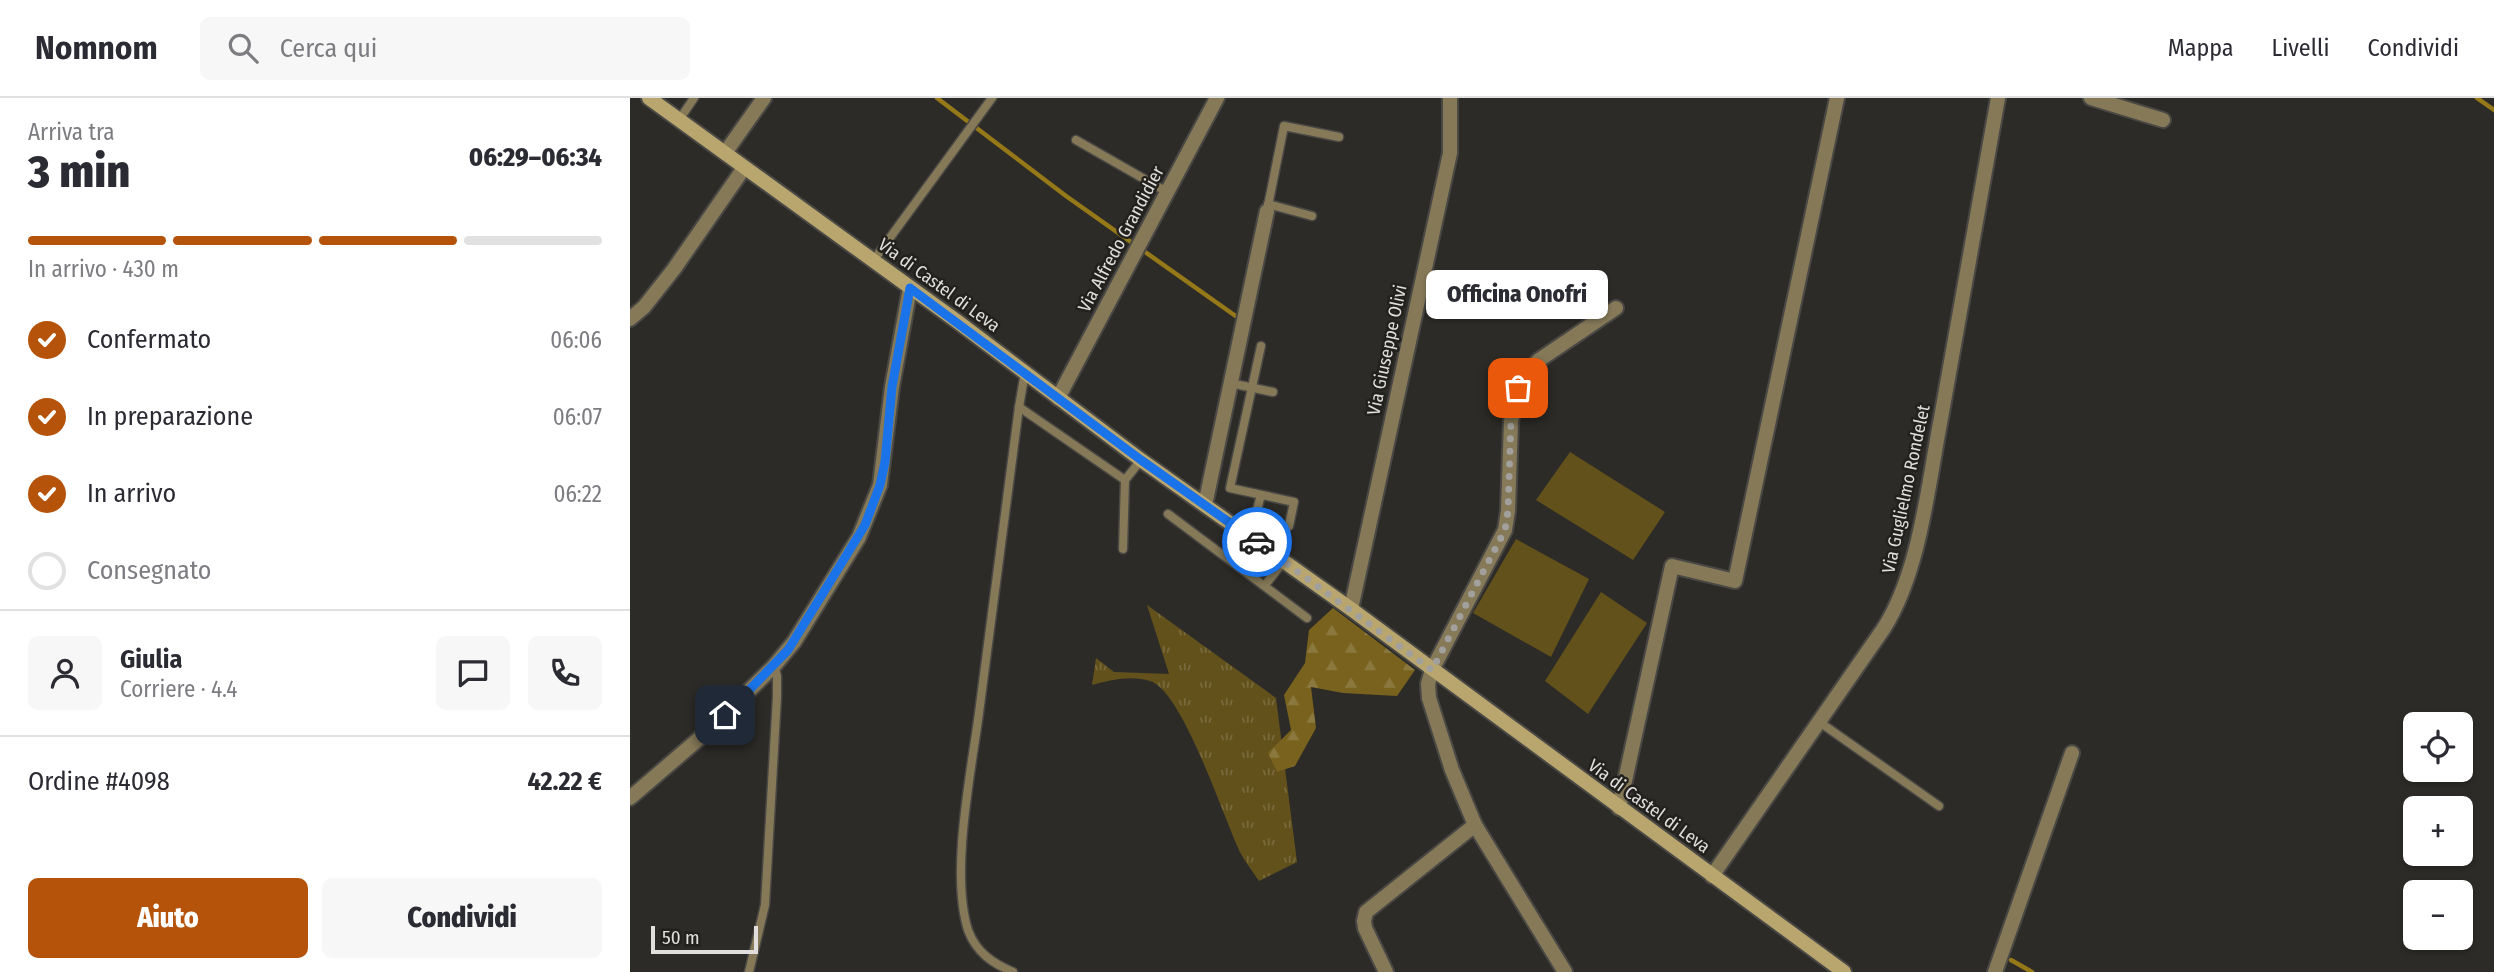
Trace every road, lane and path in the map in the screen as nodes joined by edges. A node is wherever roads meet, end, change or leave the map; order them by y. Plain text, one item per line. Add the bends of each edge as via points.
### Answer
1 (649, 98) edge
2 (694, 98) edge
3 (764, 98) edge
4 (992, 98) edge
5 (1217, 98) edge
6 (1450, 98) edge
7 (1837, 98) edge
8 (1998, 98) edge
9 (2091, 98) edge
10 (679, 120) junction
11 (2163, 120) dead end
12 (1339, 137) dead end
13 (1076, 139) dead end
14 (725, 153) junction
15 (744, 168) junction
16 (1167, 192) junction
17 (1267, 208) junction
18 (1312, 216) dead end
19 (873, 261) junction
20 (910, 288) junction
21 (1616, 309) dead end
22 (630, 319) edge
23 (1261, 346) dead end
24 (1025, 372) junction
25 (1230, 383) junction
26 (1252, 388) junction
27 (1273, 392) dead end
28 (1058, 398) junction
29 (1019, 407) junction
30 (1141, 460) junction
31 (1125, 480) junction
32 (1262, 495) junction
33 (1205, 505) junction
34 (1168, 514) dead end
35 (1289, 526) dead end
36 (1250, 536) junction
37 (1123, 549) dead end
38 (1231, 559) junction
39 (1284, 561) junction
40 (1265, 585) junction
41 (1351, 609) junction
42 (1307, 618) dead end
43 (774, 667) junction
44 (1432, 670) junction
45 (1818, 721) junction
46 (2072, 753) dead end
47 (630, 798) edge
48 (1939, 806) dead end
49 (1619, 808) junction
50 (1475, 825) junction
51 (1712, 876) junction
52 (749, 972) edge
53 (1013, 972) edge
54 (1386, 972) edge
55 (1565, 972) edge
56 (1844, 972) edge
57 (1995, 972) edge

1 - 10 street, Via di Castel di Leva
2 - 10 lane
3 - 14 street
4 - 19 lane
5 - 16 street, Via Alfredo Grandidier
6 - 41 street, Via Giuseppe Olivi via 1450,153
7 - 49 street via 1735,581 1672,566
8 - 45 street, Via Guglielmo Rondelet via 1934,457 1908,575 1892,615
9 - 11 street
10 - 14 street, Via di Castel di Leva
12 - 17 lane via 1284,126
13 - 16 lane
14 - 15 street, Via di Castel di Leva
15 - 19 street, Via di Castel di Leva
15 - 22 street via 674,270
16 - 28 street, Via Alfredo Grandidier
17 - 18 lane
17 - 25 street
19 - 20 street, Via di Castel di Leva
20 - 24 street, Via di Castel di Leva
20 - 43 street via 876,498 859,537
21 - 44 street via 1539,360 1522,378 1511,421 1505,530
23 - 26 lane
24 - 28 street, Via di Castel di Leva
24 - 29 lane
25 - 26 lane
25 - 33 street
26 - 27 lane
26 - 32 lane via 1230,488
28 - 30 street, Via di Castel di Leva
29 - 31 lane
29 - 53 lane via 961,861 962,905 969,932 981,953
30 - 31 lane
30 - 33 street, Via di Castel di Leva
31 - 37 lane
32 - 35 lane via 1294,502
32 - 36 lane
33 - 36 street, Via di Castel di Leva
34 - 38 lane
36 - 38 lane
36 - 39 street, Via di Castel di Leva
38 - 40 lane
39 - 40 lane
39 - 41 street, Via di Castel di Leva
40 - 42 lane
41 - 44 street, Via di Castel di Leva
43 - 47 street
43 - 52 lane via 777,697 765,905
44 - 49 street, Via di Castel di Leva
44 - 50 street via 1429,698
45 - 48 lane
45 - 51 street, Via Guglielmo Rondelet
46 - 57 street
49 - 51 street, Via di Castel di Leva
50 - 54 street via 1366,912 1365,928
50 - 55 street
51 - 56 street, Via di Castel di Leva

